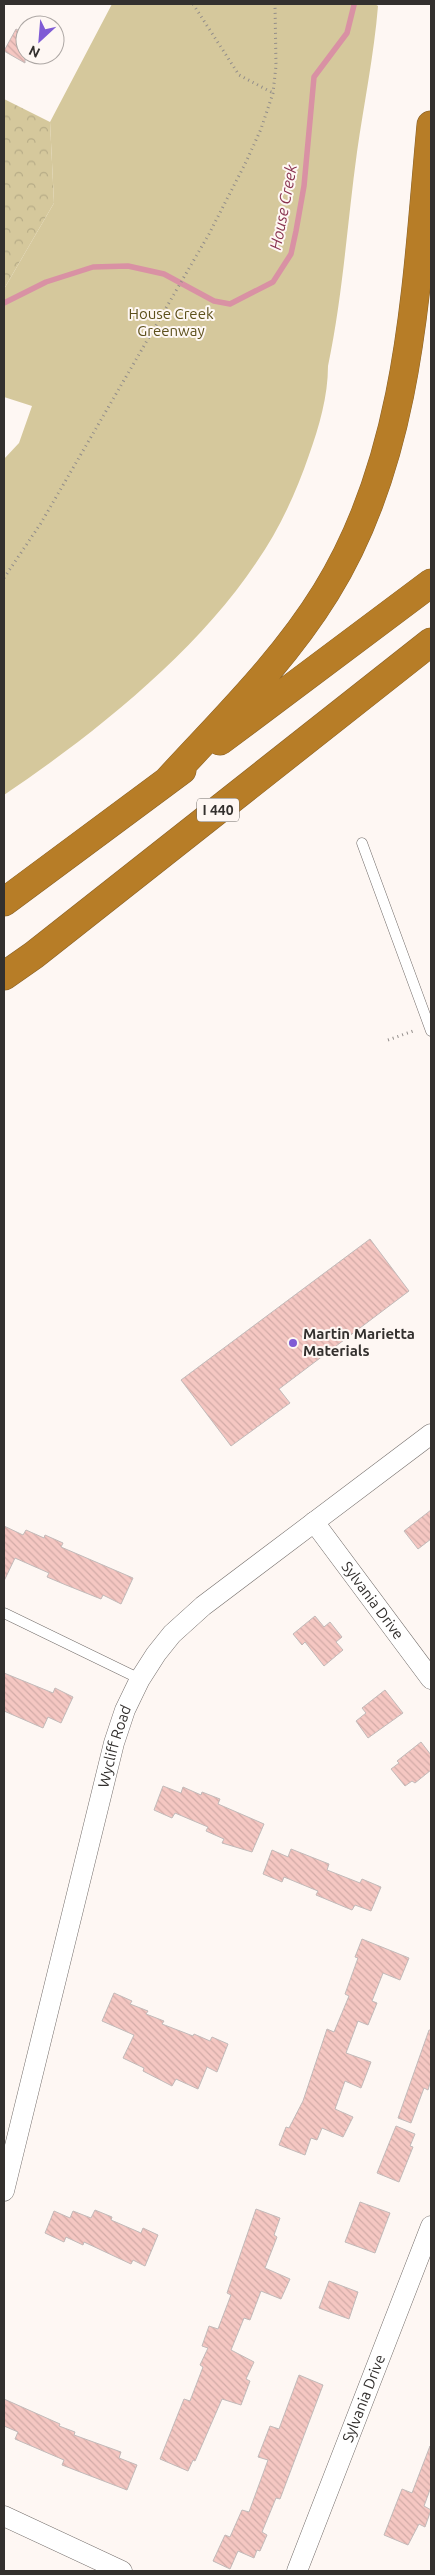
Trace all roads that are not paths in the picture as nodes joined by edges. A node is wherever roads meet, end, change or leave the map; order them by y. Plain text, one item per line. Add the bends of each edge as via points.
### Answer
1 (431, 125) edge
2 (431, 583) edge
3 (431, 642) edge
4 (168, 780) junction
5 (362, 843) dead end
6 (4, 902) edge
7 (4, 976) edge
8 (431, 1031) edge
9 (431, 1434) edge
10 (314, 1522) junction
11 (4, 1613) edge
12 (140, 1679) junction
13 (431, 1679) edge
14 (4, 2191) edge
15 (431, 2226) edge
16 (4, 2516) edge
17 (122, 2571) edge
18 (297, 2571) edge

1 - 4 highway via 417,277 400,397 372,499 340,569 300,630 271,667
2 - 4 highway
3 - 7 highway, I 440
4 - 6 highway
5 - 8 lane
9 - 10 street, Wycliff Road
10 - 12 street, Wycliff Road via 172,1634
10 - 13 street, Sylvania Drive
11 - 12 lane
12 - 14 street, Wycliff Road via 125,1710 102,1784
15 - 18 street, Sylvania Drive
16 - 17 street

